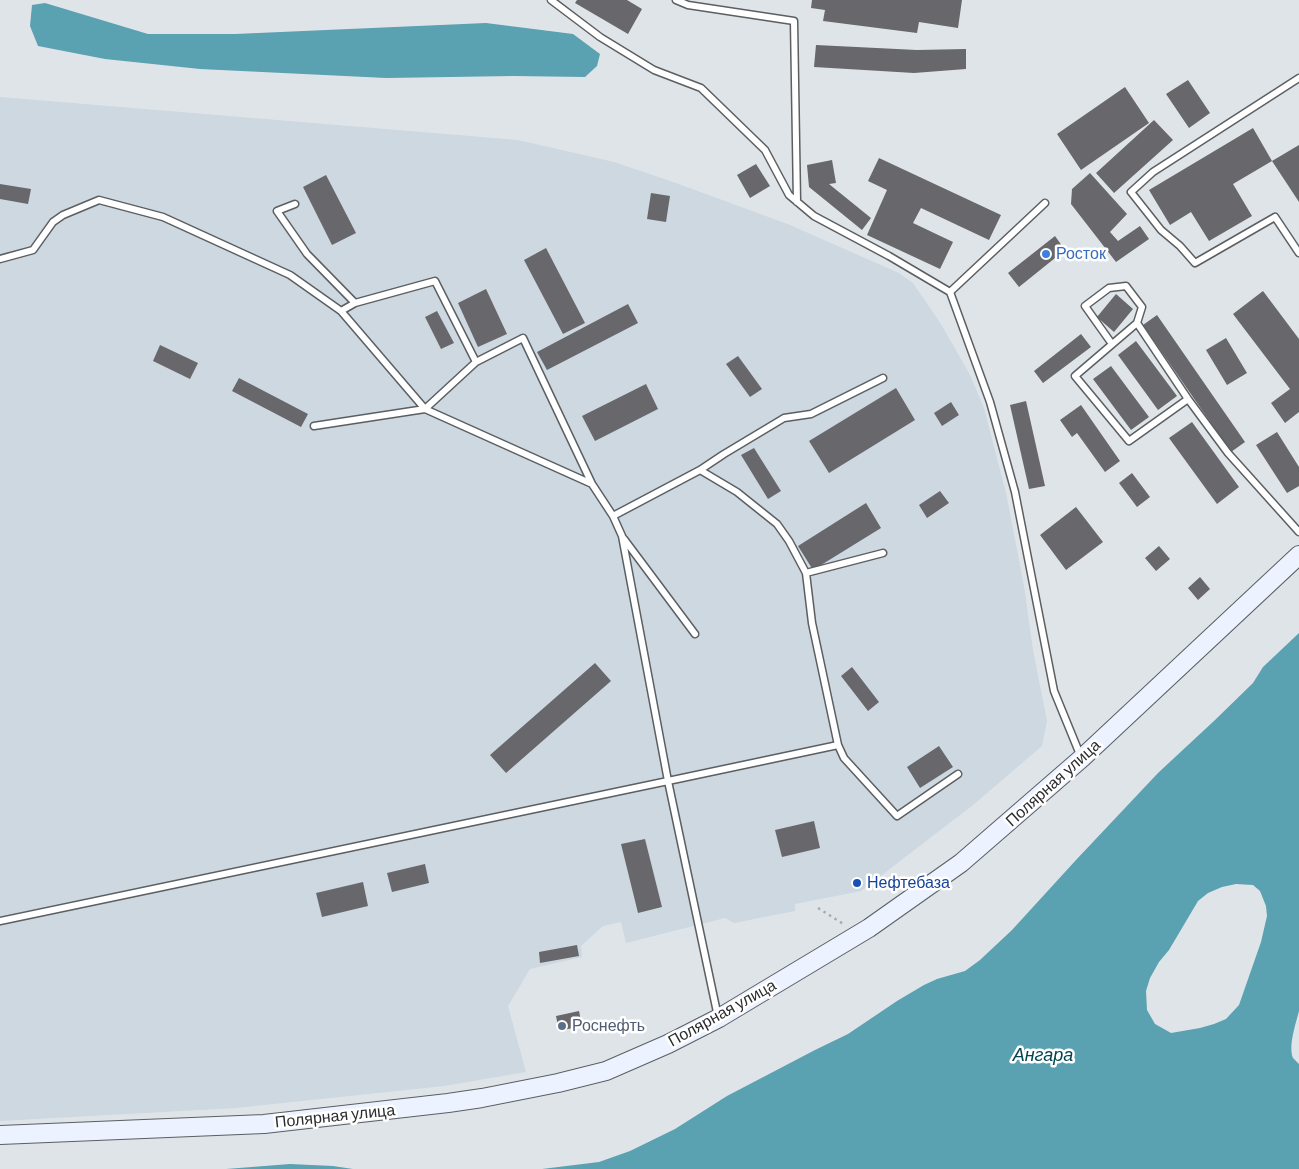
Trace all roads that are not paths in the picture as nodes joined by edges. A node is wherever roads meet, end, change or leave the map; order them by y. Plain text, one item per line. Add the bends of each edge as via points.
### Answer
1 (551, 0) edge
2 (676, 0) edge
3 (1299, 78) edge
4 (797, 202) junction
5 (1045, 203) dead end
6 (295, 204) dead end
7 (1299, 253) edge
8 (0, 259) edge
9 (950, 292) junction
10 (355, 303) junction
11 (341, 311) junction
12 (1136, 323) junction
13 (1112, 344) junction
14 (476, 362) junction
15 (883, 378) dead end
16 (1188, 399) junction
17 (425, 409) junction
18 (314, 426) dead end
19 (700, 470) junction
20 (592, 484) junction
21 (613, 516) junction
22 (1299, 532) edge
23 (622, 536) junction
24 (883, 553) dead end
25 (1299, 555) edge
26 (806, 573) junction
27 (695, 634) dead end
28 (838, 746) junction
29 (1082, 758) junction
30 (958, 774) dead end
31 (668, 780) junction
32 (0, 921) edge
33 (719, 1018) junction
34 (0, 1135) edge

1 - 4 lane via 600,37 654,70 701,88 765,150 789,195
2 - 4 lane via 688,5 794,21
3 - 7 lane via 1154,172 1131,192 1161,230 1195,263 1275,217
4 - 9 lane via 814,216
5 - 9 lane
6 - 10 lane via 277,211 307,254
8 - 11 lane via 33,250 58,218 99,200 163,217 290,275
9 - 29 lane via 990,402 1015,492 1054,691
10 - 11 lane
10 - 14 lane via 435,281
11 - 17 lane
12 - 13 lane
12 - 13 lane via 1142,307 1126,286 1109,288 1085,306
12 - 16 lane
13 - 16 lane via 1075,376 1129,440
14 - 17 lane
14 - 20 lane via 523,338
15 - 19 lane via 811,414 784,418
16 - 22 lane via 1228,452
17 - 18 lane
17 - 20 lane
19 - 21 lane
19 - 26 lane via 737,492 777,524
20 - 21 lane
21 - 23 lane
23 - 27 lane
23 - 31 lane
24 - 26 lane
25 - 29 main road, Полярная улица
26 - 28 lane via 812,623
28 - 30 lane via 844,758 897,816
28 - 31 lane
29 - 33 main road, Полярная улица via 946,874 869,928
31 - 32 lane
31 - 33 lane
33 - 34 main road, Полярная улица via 606,1070 482,1098 264,1124

